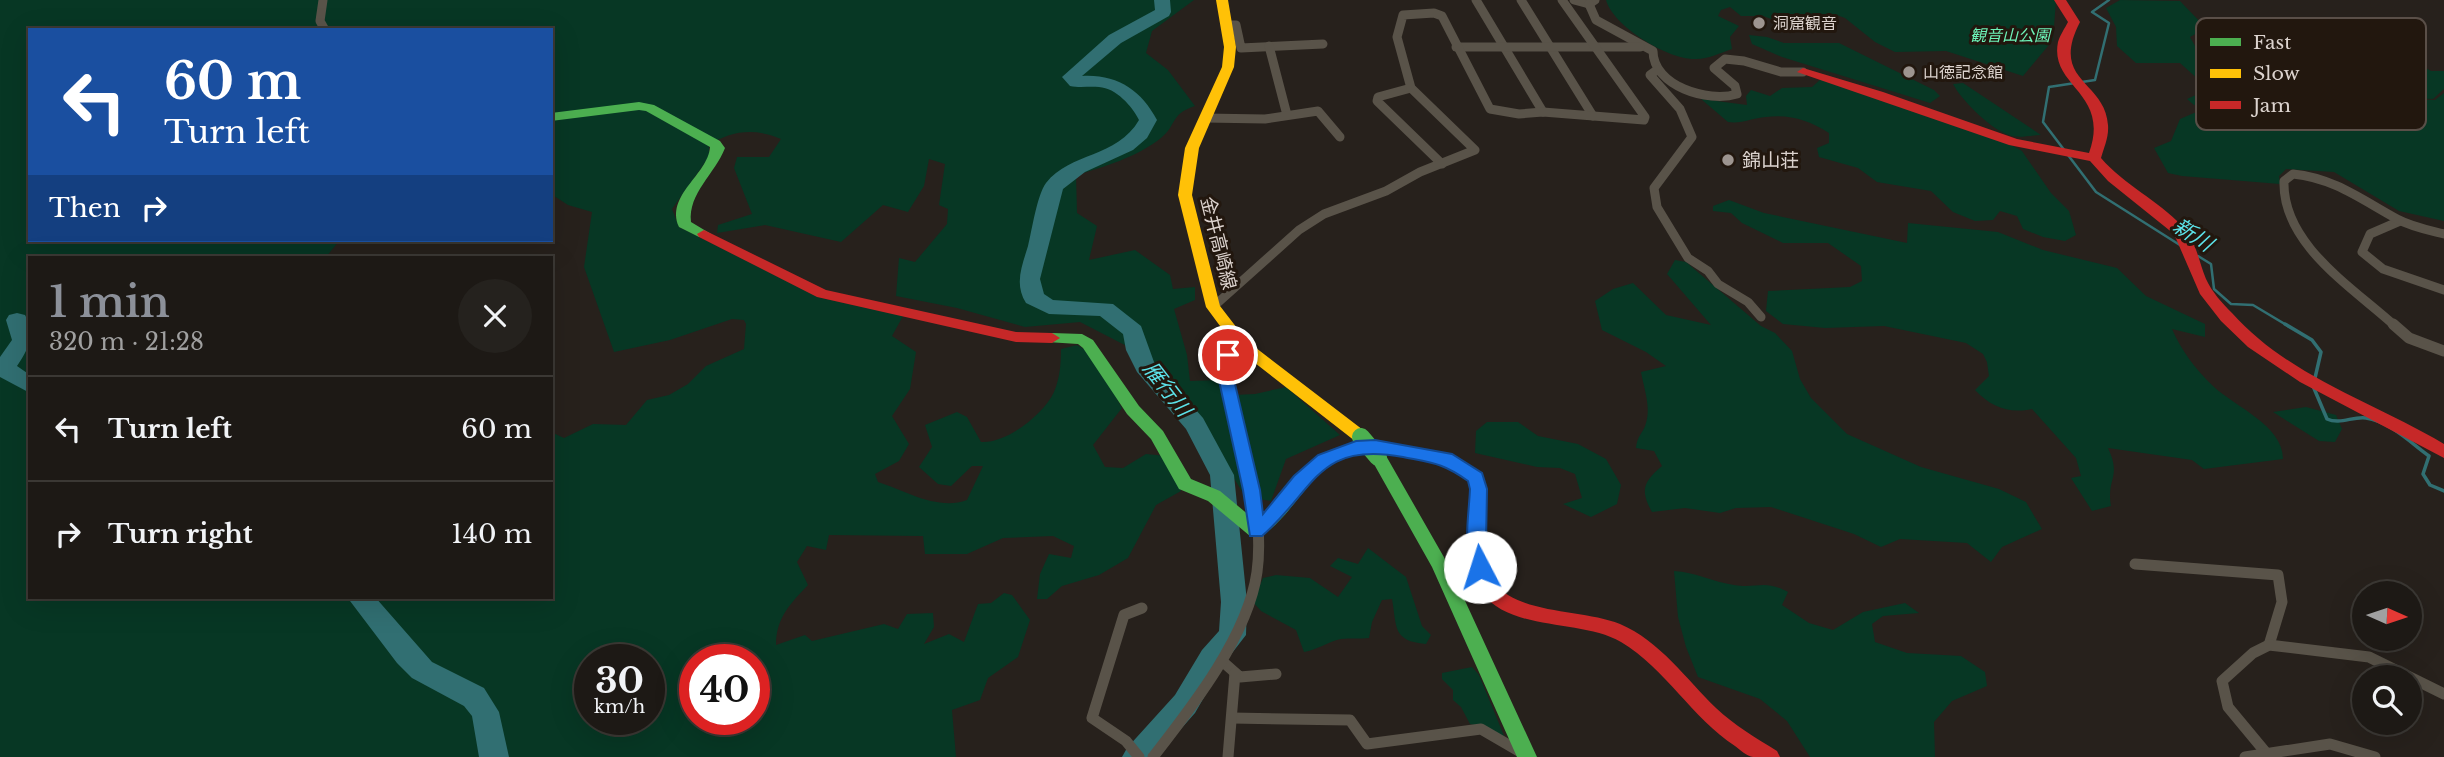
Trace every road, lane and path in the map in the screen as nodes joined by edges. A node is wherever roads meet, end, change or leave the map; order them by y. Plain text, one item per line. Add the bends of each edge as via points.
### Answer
1 (323, 0) edge
2 (1222, 0) edge
3 (1476, 0) edge
4 (1521, 0) edge
5 (1562, 0) edge
6 (1574, 0) edge
7 (2060, 0) edge
8 (1592, 2) edge
9 (1228, 25) junction
10 (324, 28) edge
11 (1323, 44) dead end
12 (1269, 46) junction
13 (1456, 47) junction
14 (1504, 47) junction
15 (1551, 47) junction
16 (1596, 47) junction
17 (1643, 47) junction
18 (1657, 70) junction
19 (1803, 72) joint
20 (1411, 88) junction
21 (1543, 112) junction
22 (1287, 116) junction
23 (553, 117) edge
24 (1593, 117) junction
25 (1205, 118) junction
26 (1340, 137) dead end
27 (2094, 158) junction
28 (1441, 164) junction
29 (2400, 220) junction
30 (2444, 234) edge
31 (2444, 289) edge
32 (1213, 307) junction
33 (1760, 317) dead end
34 (1242, 345) junction
35 (2444, 351) edge
36 (2444, 452) edge
37 (1256, 531) junction
38 (2134, 564) dead end
39 (1142, 608) dead end
40 (2269, 645) junction
41 (1222, 661) junction
42 (1235, 673) junction
43 (1276, 674) dead end
44 (2444, 694) edge
45 (1232, 718) junction
46 (2267, 754) junction
47 (1139, 756) edge
48 (1526, 756) edge
49 (1153, 757) edge
50 (1228, 757) edge
51 (1770, 757) edge
52 (2245, 757) edge
53 (2375, 757) edge

1 - 10 street via 320,21
2 - 9 street, 金井高崎線
3 - 14 street
4 - 15 street
5 - 16 street
6 - 8 street
7 - 27 street via 2075,22 2063,52 2095,107 2102,130
8 - 17 street via 1596,20
9 - 12 street via 1236,25 1241,48
9 - 25 street, 金井高崎線 via 1228,67
11 - 12 street
12 - 22 street
13 - 14 street
13 - 20 street via 1441,14 1404,15 1397,37
13 - 21 street via 1490,109
14 - 15 street
14 - 21 street
15 - 16 street
15 - 24 street
16 - 17 street
16 - 24 street via 1645,119
17 - 18 street via 1653,51
18 - 19 street via 1689,92 1727,97 1738,90 1714,68 1725,59 1781,72
18 - 33 street via 1650,75 1680,109 1692,137 1654,188 1657,207 1688,258 1748,302
19 - 27 street via 2014,142
20 - 28 street via 1474,147 1473,152
20 - 28 street via 1378,97 1377,102
21 - 24 street
22 - 25 street
22 - 26 street via 1318,111
23 - 37 street via 639,106 715,144 715,160 683,204 684,224 821,294 1016,337 1082,339 1133,410 1157,435 1185,484 1199,487
25 - 32 street, 金井高崎線 via 1192,148 1185,195
27 - 36 street via 2179,231 2195,255 2199,280 2247,338 2286,366 2419,433
28 - 32 street via 1307,224
29 - 30 street
29 - 31 street via 2370,234 2362,251 2384,269
29 - 35 street via 2323,177 2293,174 2284,181 2283,199 2304,244 2409,338
32 - 34 street, 金井高崎線
34 - 37 street via 1228,355 1224,367
34 - 48 street, 金井高崎線, bridge via 1361,437 1378,457 1438,556
37 - 41 street via 1257,569 1242,619
37 - 51 street via 1324,459 1356,447 1375,446 1452,460 1476,478 1477,543 1487,588 1509,604 1613,629 1634,640 1722,726
38 - 40 street via 2278,575 2283,587 2281,613
39 - 47 street via 1124,615 1092,718
40 - 44 street via 2369,657
40 - 46 street via 2222,681 2228,707
41 - 42 street
41 - 49 street
42 - 43 street via 1250,678
42 - 45 street
45 - 48 street via 1350,720 1367,744 1481,729
45 - 50 street
46 - 52 street
46 - 53 street via 2330,744

